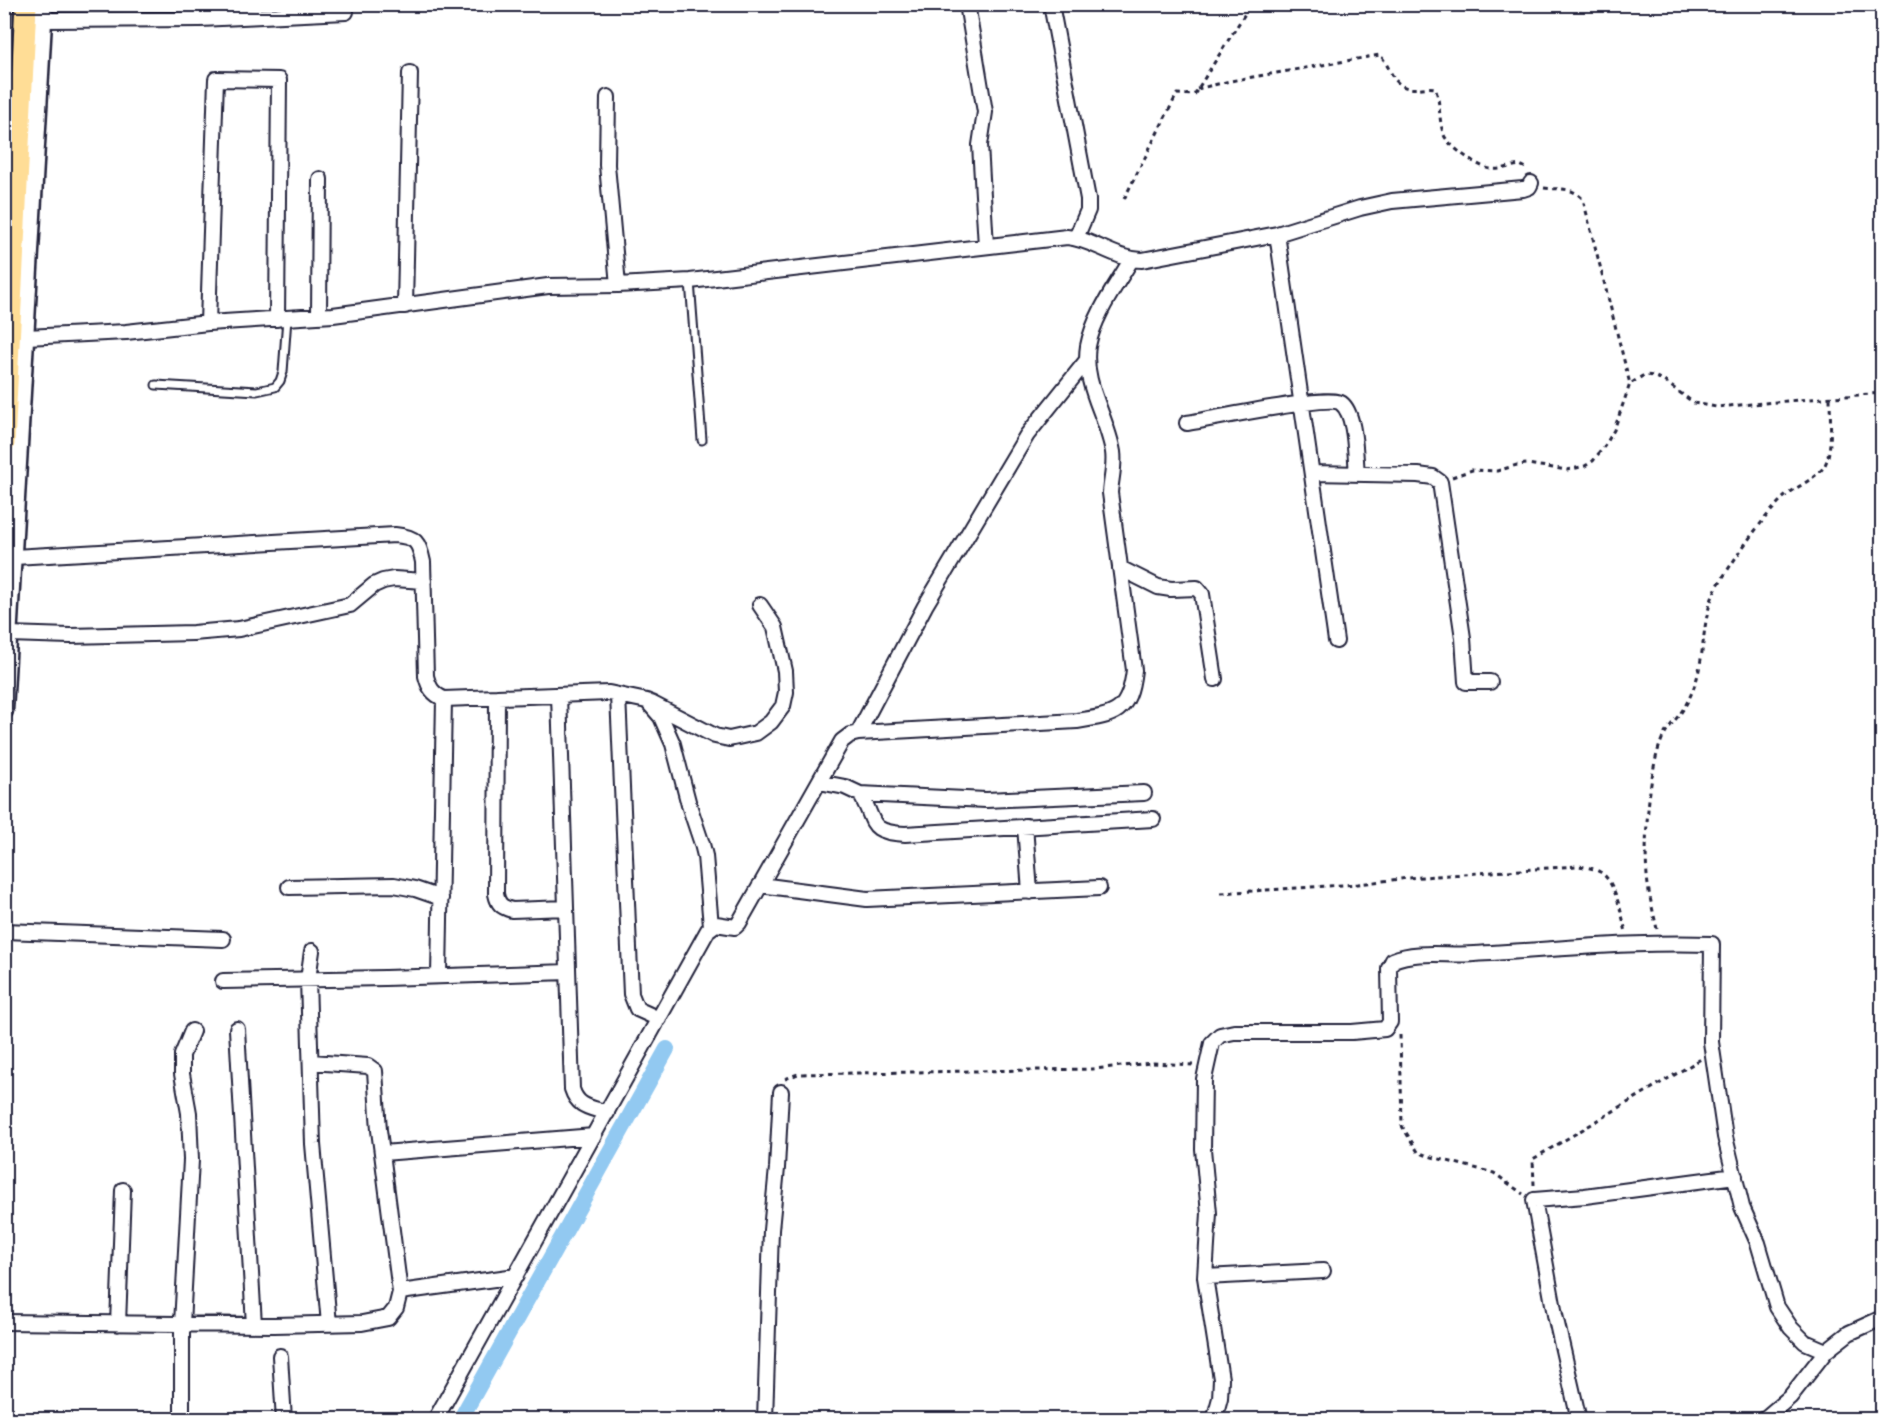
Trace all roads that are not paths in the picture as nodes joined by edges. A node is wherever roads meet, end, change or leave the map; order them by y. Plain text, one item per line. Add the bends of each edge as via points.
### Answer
1 (26, 4) edge
2 (967, 4) edge
3 (1051, 4) edge
4 (43, 12) edge
5 (346, 12) dead end
6 (410, 73) dead end
7 (608, 97) dead end
8 (320, 179) dead end
9 (1531, 184) road end
10 (1277, 234) junction
11 (1076, 238) junction
12 (986, 246) junction
13 (1131, 260) junction
14 (690, 281) junction
15 (618, 285) junction
16 (405, 306) junction
17 (319, 316) junction
18 (282, 319) junction
19 (208, 323) junction
20 (26, 337) junction
21 (1088, 360) junction
22 (156, 385) dead end
23 (1302, 403) junction
24 (1187, 423) dead end
25 (702, 440) dead end
26 (4, 444) edge
27 (1312, 473) junction
28 (1357, 473) junction
29 (14, 557) junction
30 (1120, 568) junction
31 (424, 581) junction
32 (760, 604) dead end
33 (9, 634) junction
34 (1336, 641) dead end
35 (6, 656) edge
36 (1215, 679) dead end
37 (1490, 682) dead end
38 (559, 695) junction
39 (618, 695) junction
40 (497, 697) junction
41 (444, 699) junction
42 (647, 701) junction
43 (4, 711) edge
44 (858, 733) junction
45 (819, 782) junction
46 (1144, 793) dead end
47 (861, 794) junction
48 (1153, 819) dead end
49 (1025, 826) junction
50 (760, 885) junction
51 (289, 887) dead end
52 (1099, 888) dead end
53 (1030, 892) junction
54 (441, 898) junction
55 (566, 908) junction
56 (721, 926) junction
57 (4, 931) edge
58 (223, 939) dead end
59 (312, 951) dead end
60 (568, 972) junction
61 (439, 976) junction
62 (308, 979) junction
63 (223, 981) dead end
64 (659, 1019) junction
65 (237, 1029) dead end
66 (192, 1031) dead end
67 (311, 1062) junction
68 (781, 1092) road end
69 (607, 1113) junction
70 (594, 1136) junction
71 (383, 1153) junction
72 (1735, 1176) junction
73 (123, 1190) dead end
74 (1323, 1270) dead end
75 (516, 1276) junction
76 (1205, 1277) junction
77 (400, 1292) junction
78 (1882, 1318) edge
79 (4, 1322) edge
80 (118, 1324) junction
81 (182, 1324) junction
82 (329, 1324) junction
83 (254, 1325) junction
84 (1826, 1351) junction
85 (280, 1356) dead end
86 (182, 1419) edge
87 (284, 1419) edge
88 (435, 1419) edge
89 (765, 1419) edge
90 (1214, 1419) edge
91 (1579, 1419) edge
92 (1763, 1419) edge

1 - 26 highway
2 - 12 street via 985,112 980,145
3 - 11 street via 1088,199 1088,210
4 - 5 street via 200,19
4 - 20 street
6 - 16 street
7 - 15 street via 606,143
8 - 17 street
9 - 10 street via 1523,189 1392,201
10 - 13 street
10 - 23 street
11 - 12 street
11 - 13 street
12 - 14 street
13 - 21 street via 1096,320
14 - 15 street
14 - 25 lane
15 - 16 street via 548,286
16 - 17 street
17 - 18 street
18 - 19 street
18 - 19 street via 279,80 216,79
18 - 22 lane via 283,372 275,387 256,391
19 - 20 street
20 - 29 street
21 - 30 street via 1091,386 1113,452 1110,493
21 - 44 street via 1027,435 925,606
23 - 24 street
23 - 27 street
23 - 28 street via 1331,399 1341,402 1352,426
27 - 28 street
27 - 34 street
28 - 37 street via 1418,475 1440,482 1466,682
29 - 31 street via 395,535 416,541 421,550
29 - 33 street
30 - 36 street via 1158,586 1197,588 1202,594
30 - 44 street via 1134,670 1130,693 1115,712 1077,722
31 - 33 street via 383,581 350,605 239,629 70,636
31 - 41 street via 426,675 435,695
32 - 42 street via 775,627 785,670 783,706 771,722 756,733 729,739 715,736
33 - 35 street
35 - 43 street
38 - 39 street
38 - 40 street
38 - 55 street
39 - 42 street
39 - 64 street via 631,994 637,1008
40 - 41 street
40 - 55 street via 498,903 512,910
41 - 54 street
42 - 56 street via 661,717 673,744
44 - 45 street via 842,741
45 - 47 street
45 - 50 street
46 - 47 street via 986,800
47 - 49 street via 874,824 890,833
48 - 49 street
49 - 53 street
50 - 53 street via 867,899
50 - 56 street via 739,923 735,927
51 - 54 street via 394,885
52 - 53 street
54 - 61 street
55 - 60 street
56 - 64 street
57 - 58 street
59 - 62 street
60 - 61 street
60 - 69 street via 575,1098
61 - 62 street
62 - 63 street
62 - 67 street
64 - 69 street
65 - 83 street
66 - 81 street via 182,1055 191,1160
67 - 71 street via 368,1066 375,1071
67 - 82 street via 315,1167
68 - 89 street via 771,1230
69 - 70 street
70 - 71 street
70 - 75 street
71 - 77 street
72 - 76 street via 1711,1042 1712,944 1409,955 1393,960 1389,968 1390,1022 1385,1029 1234,1032 1220,1035 1212,1043 1204,1078 1203,1137 1209,1213
72 - 84 street via 1777,1307 1805,1342
72 - 91 street via 1534,1200
73 - 80 street
74 - 76 street
75 - 77 street
75 - 88 street
76 - 90 street via 1221,1379
77 - 82 street via 396,1308 388,1318
78 - 84 street via 1849,1333
79 - 80 street
80 - 81 street
81 - 83 street
81 - 86 street
82 - 83 street
84 - 92 street via 1790,1397
85 - 87 street

